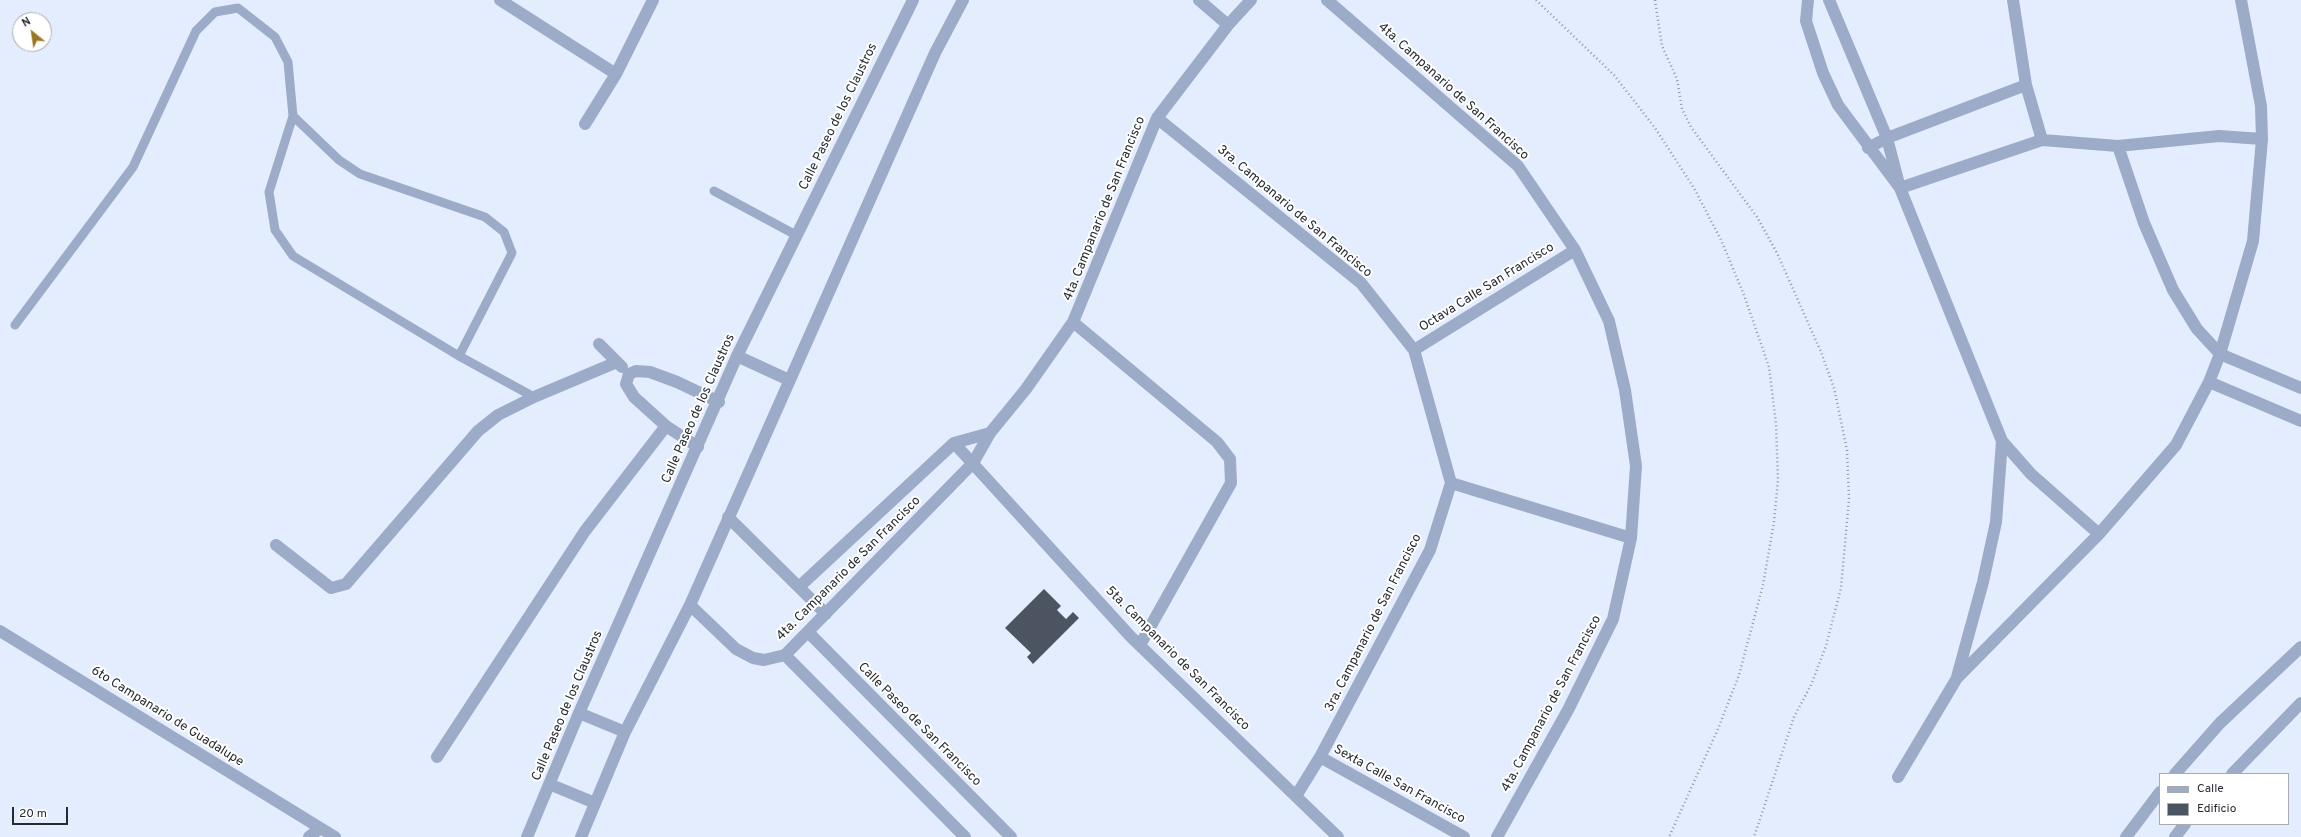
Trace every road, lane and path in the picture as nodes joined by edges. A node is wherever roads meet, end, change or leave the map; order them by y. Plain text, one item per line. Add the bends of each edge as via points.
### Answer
1 (500, 0) edge
2 (653, 0) edge
3 (912, 0) edge
4 (963, 0) edge
5 (1199, 0) edge
6 (1251, 0) edge
7 (1328, 0) edge
8 (1536, 0) edge
9 (1655, 0) edge
10 (1808, 0) edge
11 (1829, 0) edge
12 (2013, 0) edge
13 (2241, 0) edge
14 (1228, 25) junction
15 (616, 74) junction
16 (2026, 85) junction
17 (293, 116) junction
18 (1157, 118) junction
19 (585, 124) dead end
20 (1887, 138) junction
21 (2262, 139) junction
22 (2042, 140) junction
23 (2118, 146) junction
24 (1868, 148) junction
25 (1900, 188) junction
26 (714, 191) dead end
27 (796, 235) junction
28 (1575, 250) junction
29 (1073, 322) junction
30 (15, 325) dead end
31 (599, 344) dead end
32 (1414, 350) junction
33 (2220, 354) junction
34 (459, 356) junction
35 (737, 356) junction
36 (617, 362) junction
37 (629, 374) junction
38 (789, 380) junction
39 (2210, 382) junction
40 (2301, 388) edge
41 (534, 397) junction
42 (719, 402) junction
43 (2301, 421) edge
44 (666, 426) junction
45 (990, 433) junction
46 (2002, 441) junction
47 (954, 443) junction
48 (698, 447) junction
49 (973, 463) junction
50 (1450, 482) junction
51 (728, 517) junction
52 (2099, 534) junction
53 (1631, 538) junction
54 (276, 545) dead end
55 (800, 586) junction
56 (690, 605) junction
57 (826, 614) junction
58 (0, 631) edge
59 (808, 632) junction
60 (1140, 645) junction
61 (2301, 647) edge
62 (785, 655) junction
63 (1956, 678) junction
64 (2301, 703) edge
65 (579, 713) junction
66 (625, 732) junction
67 (437, 757) dead end
68 (1320, 757) junction
69 (2176, 773) edge
70 (2233, 773) edge
71 (1898, 777) dead end
72 (549, 784) junction
73 (2159, 793) edge
74 (1296, 796) junction
75 (595, 803) junction
76 (2184, 825) edge
77 (319, 829) junction
78 (309, 837) edge
79 (335, 837) edge
80 (527, 837) edge
81 (581, 837) edge
82 (965, 837) edge
83 (1011, 837) edge
84 (1338, 837) edge
85 (1464, 837) edge
86 (1497, 837) edge
87 (1669, 837) edge
88 (1754, 837) edge
89 (2126, 837) edge
90 (2174, 837) edge

1 - 15 street
2 - 15 street
3 - 27 street, Calle Paseo de los Claustros
4 - 38 street via 932,60
5 - 14 street
6 - 14 street, 4ta. Campanario de San Francisco
7 - 28 street, 4ta. Campanario de San Francisco via 1518,166
8 - 87 path via 1614,75 1655,128 1694,188 1722,242 1769,367 1776,424 1778,480 1763,585 1731,695
9 - 88 path via 1662,46 1677,79 1682,109 1691,127 1757,217 1777,253 1821,352 1834,388 1847,450 1849,499 1841,588 1826,646 1811,685 1794,717
10 - 24 street via 1806,21 1823,73 1838,105
11 - 20 street
12 - 16 street
13 - 21 street via 2261,106
14 - 18 street, 4ta. Campanario de San Francisco
15 - 19 street
16 - 20 street
16 - 22 street
17 - 30 lane via 288,62 275,37 238,8 215,12 196,31 132,167
17 - 34 lane via 269,192 275,230 293,256
17 - 34 lane via 339,160 360,174 485,217 504,232 512,253
18 - 29 street, 4ta. Campanario de San Francisco
18 - 32 street, 3ra. Campanario de San Francisco via 1360,283
20 - 24 street
20 - 25 street
21 - 23 street via 2219,136
21 - 33 street via 2254,241
22 - 23 street
22 - 25 street
23 - 33 street via 2144,223 2173,290 2197,329
24 - 25 street
25 - 46 street
26 - 27 lane
27 - 35 street, Calle Paseo de los Claustros
28 - 32 street, Octava Calle San Francisco
28 - 53 street, 4ta. Campanario de San Francisco via 1609,321 1625,390 1636,466
29 - 45 street, 4ta. Campanario de San Francisco via 1026,389
29 - 60 street via 1217,442 1230,459 1231,483
31 - 36 street
32 - 50 street, 3ra. Campanario de San Francisco
33 - 39 street
33 - 40 street
34 - 41 lane
35 - 38 street
35 - 42 street, Calle Paseo de los Claustros
36 - 37 street
36 - 41 street
37 - 42 street via 650,372
37 - 44 street via 626,384 634,397
38 - 51 street
39 - 43 street
39 - 52 street via 2176,445
41 - 54 street via 498,415 478,430 346,584 331,588
42 - 48 street, Calle Paseo de los Claustros
44 - 48 street
44 - 67 street via 585,531
45 - 47 street
45 - 49 street, 4ta. Campanario de San Francisco
46 - 52 street via 2031,474
46 - 63 street via 1996,522 1983,582
47 - 49 street, 5ta. Campanario de San Francisco
47 - 55 street
48 - 65 street, Calle Paseo de los Claustros
49 - 57 street, 4ta. Campanario de San Francisco
49 - 60 street, 5ta. Campanario de San Francisco
50 - 53 street
50 - 68 street, 3ra. Campanario de San Francisco via 1430,550
51 - 55 street
51 - 56 street
52 - 63 street
53 - 86 street, 4ta. Campanario de San Francisco via 1613,619 1568,710
55 - 57 street
56 - 62 street, 4ta. Campanario de San Francisco via 736,649 752,658 764,660
56 - 66 street
57 - 59 street, 4ta. Campanario de San Francisco
58 - 77 street, 6to Campanario de Guadalupe
59 - 62 street, 4ta. Campanario de San Francisco
59 - 83 street, Calle Paseo de San Francisco
60 - 74 street, 5ta. Campanario de San Francisco
61 - 69 street via 2220,723
62 - 82 street
63 - 71 street
64 - 70 street
65 - 66 street
65 - 72 street, Calle Paseo de los Claustros
66 - 75 street
68 - 74 street, 3ra. Campanario de San Francisco
68 - 85 street, Sexta Calle San Francisco
72 - 75 street
72 - 80 street, Calle Paseo de los Claustros
73 - 89 street
74 - 84 street, 5ta. Campanario de San Francisco
75 - 81 street
76 - 90 street
77 - 78 street
77 - 79 street, 6to Campanario de Guadalupe

